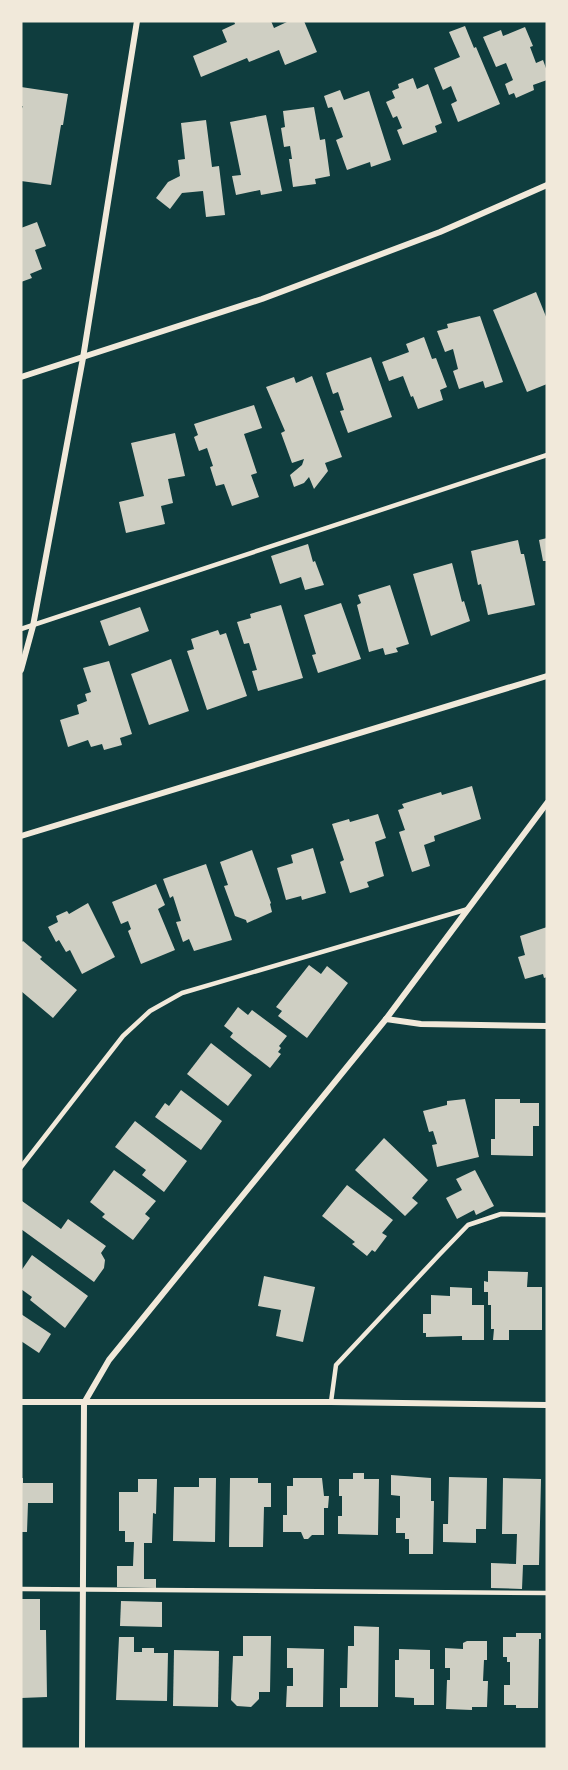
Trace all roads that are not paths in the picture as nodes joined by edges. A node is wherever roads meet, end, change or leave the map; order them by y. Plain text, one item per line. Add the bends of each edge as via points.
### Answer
1 (137, 21) edge
2 (547, 185) edge
3 (83, 358) junction
4 (21, 377) edge
5 (547, 455) edge
6 (33, 626) junction
7 (21, 629) edge
8 (21, 670) edge
9 (547, 676) edge
10 (547, 803) edge
11 (21, 836) edge
12 (468, 909) junction
13 (386, 1019) junction
14 (547, 1026) edge
15 (21, 1167) edge
16 (547, 1215) edge
17 (21, 1402) edge
18 (331, 1402) junction
19 (84, 1403) junction
20 (547, 1405) edge
21 (21, 1589) edge
22 (82, 1590) junction
23 (547, 1593) edge
24 (82, 1749) edge

1 - 3 street
2 - 3 street via 440,232 262,299
3 - 4 street
3 - 6 street
5 - 6 lane
6 - 7 lane
6 - 8 street
9 - 11 street
10 - 12 street
12 - 13 street
12 - 15 lane via 182,993 150,1011 123,1036
13 - 14 street via 420,1024
13 - 19 street via 109,1360
16 - 18 lane via 501,1214 468,1226 336,1365
17 - 19 street
18 - 19 street
18 - 20 street
19 - 22 street
21 - 22 lane
22 - 23 lane
22 - 24 street

